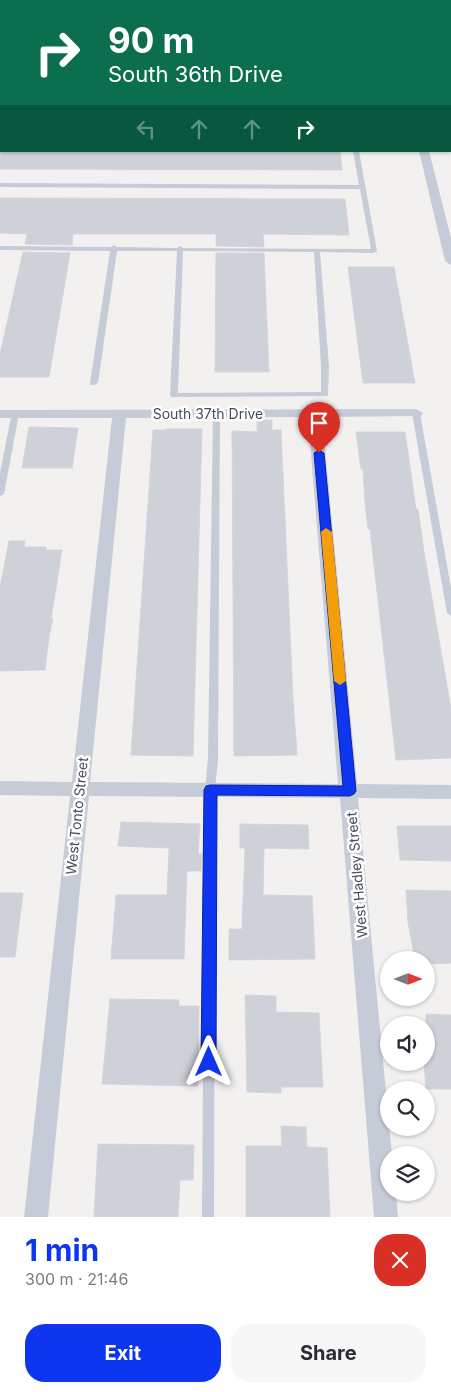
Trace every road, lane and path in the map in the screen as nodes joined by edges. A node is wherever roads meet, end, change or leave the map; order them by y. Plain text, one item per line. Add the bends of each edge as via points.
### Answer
1 (356, 152) edge
2 (424, 152) edge
3 (0, 186) edge
4 (361, 187) junction
5 (114, 247) junction
6 (0, 248) edge
7 (180, 248) junction
8 (317, 250) junction
9 (451, 261) edge
10 (94, 383) dead end
11 (416, 413) joint
12 (0, 414) edge
13 (15, 414) junction
14 (119, 414) junction
15 (216, 414) junction
16 (315, 414) junction
17 (0, 494) edge
18 (451, 613) edge
19 (0, 788) edge
20 (80, 790) junction
21 (210, 790) junction
22 (350, 791) junction
23 (451, 792) edge
24 (36, 1217) edge
25 (208, 1217) edge
26 (386, 1217) edge

1 - 4 lane
2 - 9 street
3 - 4 lane
4 - 8 lane via 374,250
5 - 6 lane
5 - 7 lane
5 - 10 lane
7 - 8 lane
7 - 8 lane via 174,395 325,394 326,366
11 - 16 street, South 37th Drive
11 - 18 lane
12 - 13 street, South 37th Drive
13 - 14 street, South 37th Drive
13 - 17 lane
14 - 15 street, South 37th Drive
14 - 20 street, West Tonto Street
15 - 16 street, South 37th Drive
15 - 21 lane via 213,759
16 - 22 street, West Hadley Street
19 - 20 street
20 - 21 street
20 - 24 street, West Tonto Street
21 - 22 street
21 - 25 lane
22 - 23 street
22 - 26 street, West Hadley Street

